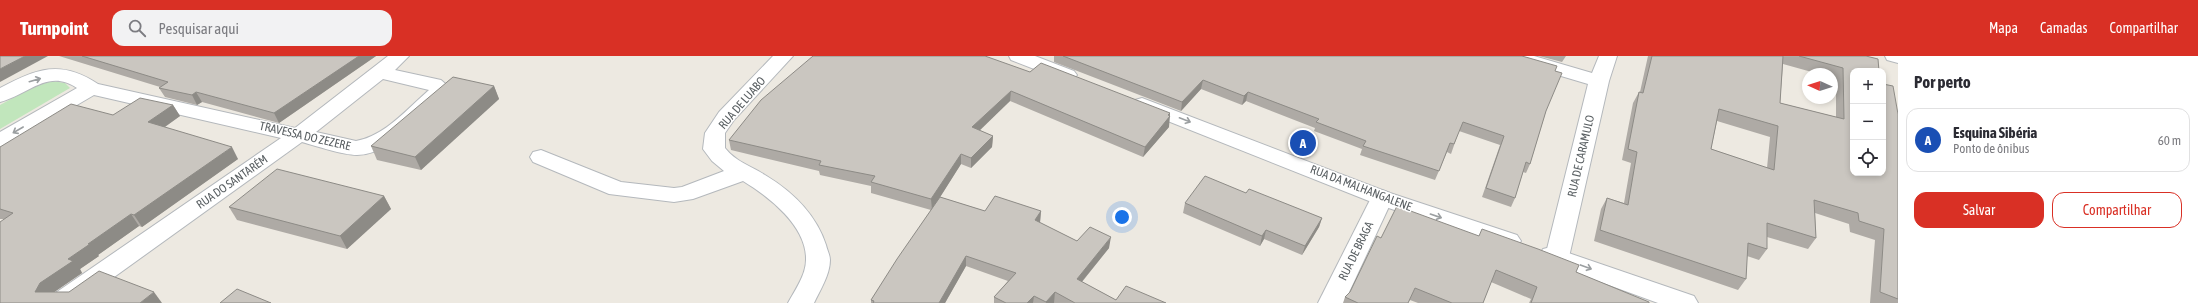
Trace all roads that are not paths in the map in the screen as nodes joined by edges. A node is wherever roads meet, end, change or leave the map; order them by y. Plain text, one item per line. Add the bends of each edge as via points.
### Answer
1 (400, 56) edge
2 (784, 56) edge
3 (1514, 56) edge
4 (1608, 56) edge
5 (1894, 56) edge
6 (1898, 57) edge
7 (1030, 58) edge
8 (379, 72) junction
9 (1083, 81) edge
10 (1599, 81) junction
11 (91, 88) junction
12 (0, 96) edge
13 (1127, 98) edge
14 (299, 135) junction
15 (0, 141) edge
16 (541, 157) dead end
17 (740, 172) junction
18 (1382, 198) junction
19 (1557, 257) junction
20 (60, 303) edge
21 (801, 303) edge
22 (1331, 303) edge
23 (1685, 303) edge

1 - 8 street, RUA DO SANTARÉM
2 - 17 street, RUA DE LUABO via 726,116 715,133 714,149 723,162
3 - 10 street
4 - 10 street, RUA DE CARAMULO
5 - 6 street
7 - 9 street
8 - 14 street, RUA DO SANTARÉM
8 - 14 street, TRAVESSA DO ZEZERE via 434,84 439,87 438,92 388,135 365,147 349,147
10 - 19 street, RUA DE CARAMULO
12 -> 11 street, TRAVESSA DO ZEZERE via 26,83 53,75 71,76
11 - 14 street, TRAVESSA DO ZEZERE
11 -> 15 street
13 -> 18 street, RUA DA MALHANGALENE
14 - 20 street, RUA DO SANTARÉM
16 - 17 street via 617,189 674,195 685,194
17 - 21 street, RUA DE LUABO via 756,179 785,200 812,234 818,260
18 -> 19 street, RUA DA MALHANGALENE
18 - 22 street, RUA DE BRAGA
19 -> 23 street, RUA DA MALHANGALENE

